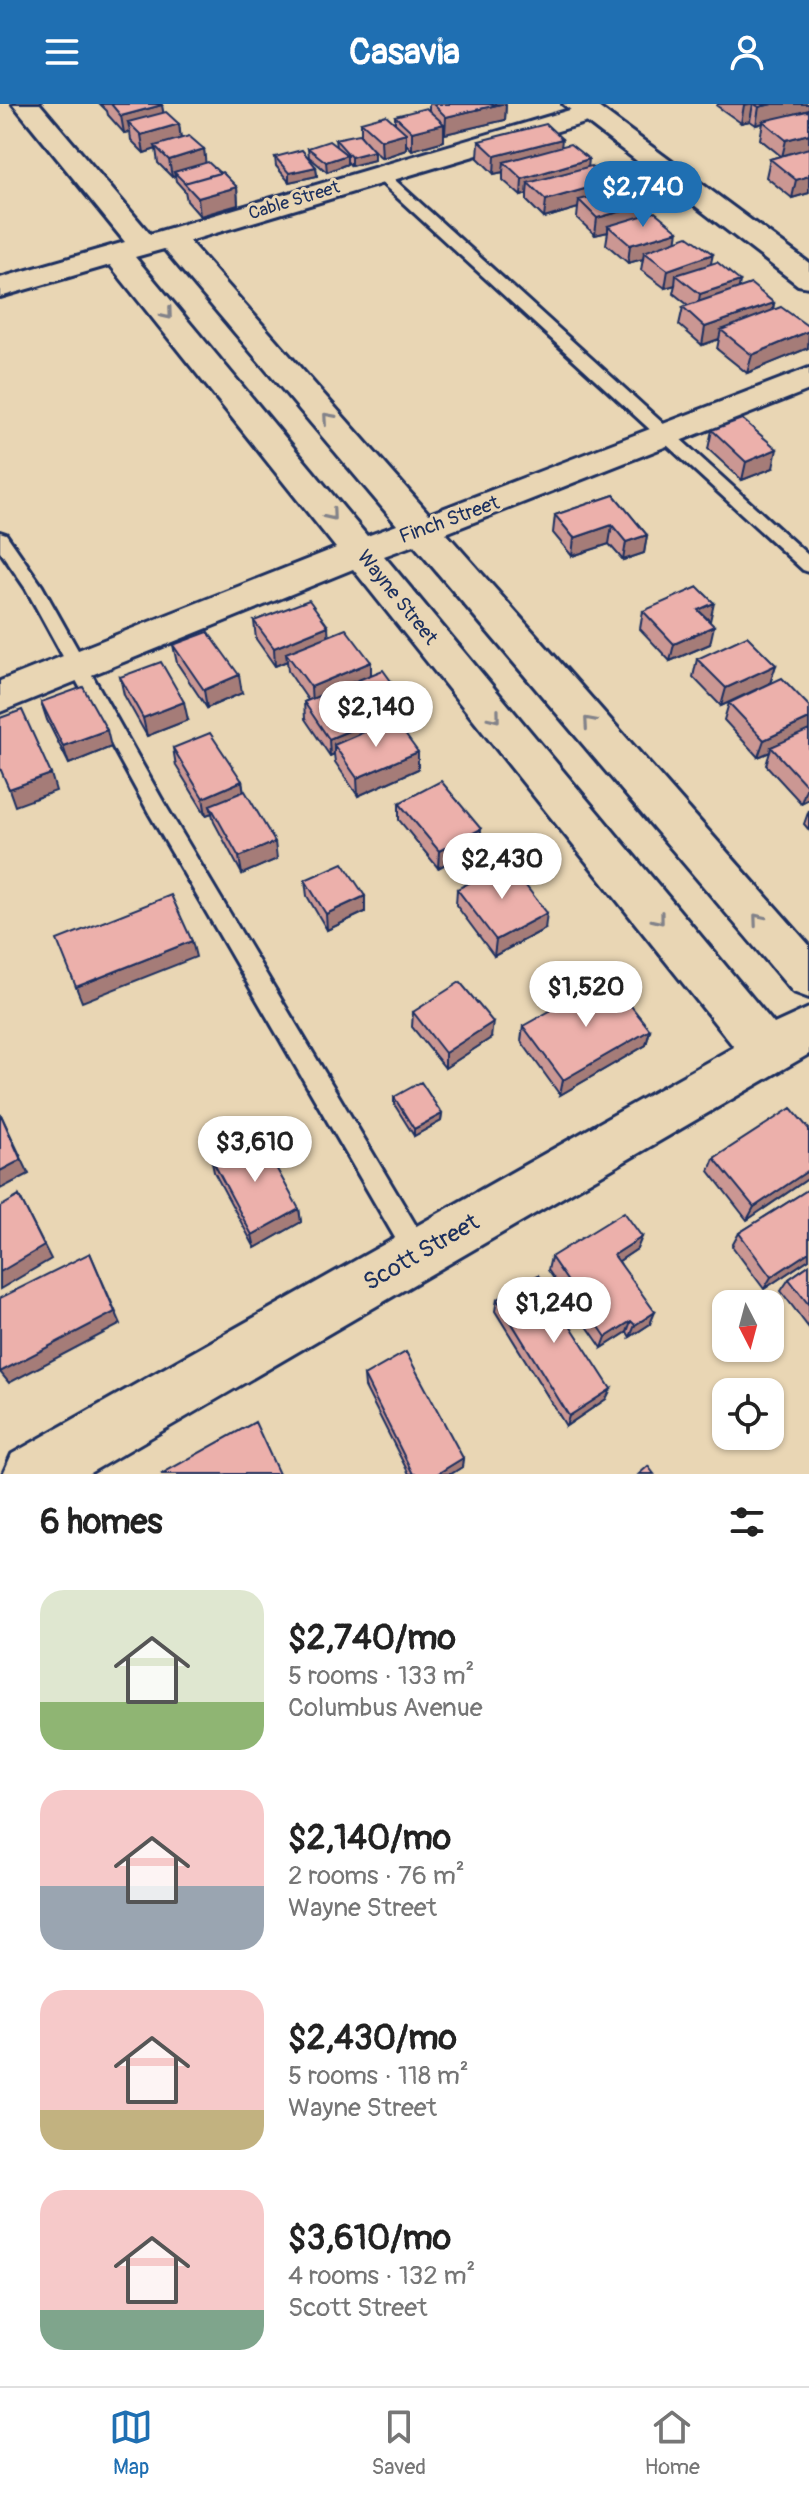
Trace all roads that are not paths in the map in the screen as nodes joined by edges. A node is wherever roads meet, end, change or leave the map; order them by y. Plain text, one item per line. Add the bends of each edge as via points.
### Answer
1 (26, 104) edge
2 (583, 109) edge
3 (380, 174) junction
4 (144, 246) junction
5 (809, 278) edge
6 (0, 288) edge
7 (809, 378) edge
8 (667, 434) junction
9 (421, 529) junction
10 (0, 538) edge
11 (362, 551) junction
12 (809, 566) edge
13 (80, 666) junction
14 (0, 697) edge
15 (809, 978) edge
16 (796, 1040) edge
17 (418, 1253) junction
18 (32, 1474) edge

1 - 4 street, Wayne Street
2 - 3 street, Cable Street
2 - 5 main road
3 - 4 street, Cable Street
3 - 8 lane
4 - 6 street, Cable Street
9 -> 4 street, Wayne Street
4 -> 11 street, Wayne Street
7 - 8 street, Finch Street
8 - 9 street, Finch Street
8 - 12 lane
9 - 11 street, Finch Street
15 -> 9 street, Wayne Street
10 - 13 lane
11 - 13 street, Finch Street
11 -> 16 street, Wayne Street
13 - 14 street, Finch Street
13 - 17 lane via 105,719
16 - 17 street, Scott Street
17 - 18 street, Scott Street

